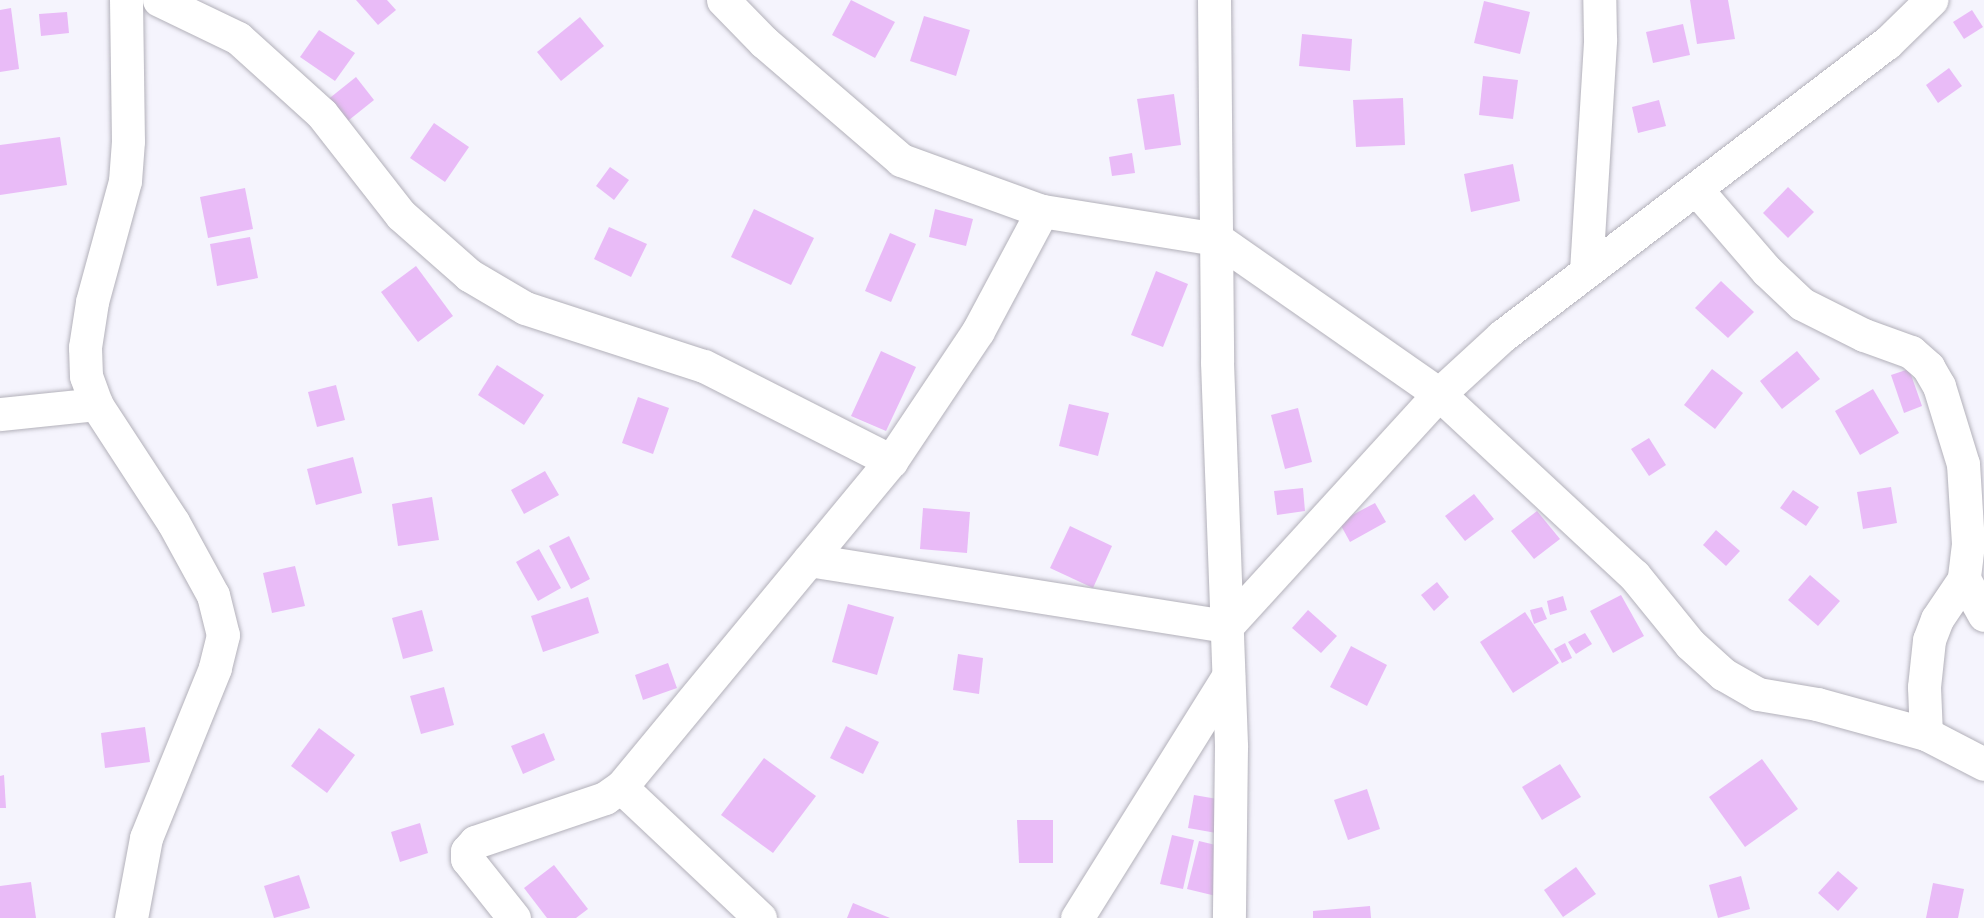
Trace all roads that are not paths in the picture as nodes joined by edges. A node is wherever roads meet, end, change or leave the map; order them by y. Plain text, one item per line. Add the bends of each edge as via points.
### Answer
1 (126, 0) edge
2 (159, 0) edge
3 (723, 0) edge
4 (1214, 0) edge
5 (1599, 0) edge
6 (1931, 0) edge
7 (1697, 190) junction
8 (1042, 211) junction
9 (1217, 239) junction
10 (1587, 271) junction
11 (1439, 394) junction
12 (96, 404) junction
13 (0, 414) edge
14 (891, 461) junction
15 (1976, 543) edge
16 (809, 561) junction
17 (1964, 579) junction
18 (1984, 615) edge
19 (1227, 626) junction
20 (1228, 676) junction
21 (1926, 734) junction
22 (1984, 764) edge
23 (621, 787) junction
24 (131, 918) edge
25 (514, 918) edge
26 (760, 918) edge
27 (1077, 918) edge
28 (1229, 918) edge

1 - 12 street via 125,181 92,302 85,348 86,376
2 - 14 street via 238,38 322,114 401,215 468,275 525,308 704,366
3 - 8 street via 764,43 901,160
4 - 9 street
5 - 10 street
6 - 7 street via 1887,43
7 - 10 street
7 - 15 street via 1802,304 1911,352 1928,367 1939,386 1963,464
8 - 9 street
8 - 14 street via 978,331
9 - 11 street
9 - 19 street
10 - 11 street via 1502,336
11 - 19 street
11 - 21 street via 1634,575 1690,644 1723,674 1758,694 1817,704
12 - 13 street
12 - 24 street via 173,522 213,595 223,635 215,668 146,838
14 - 16 street
15 - 17 street
16 - 19 street
16 - 23 street
17 - 18 street
17 - 21 street via 1929,639
19 - 20 street
20 - 27 street
20 - 28 street
21 - 22 street
23 - 25 street via 605,798 475,842 467,851 467,859
23 - 26 street

